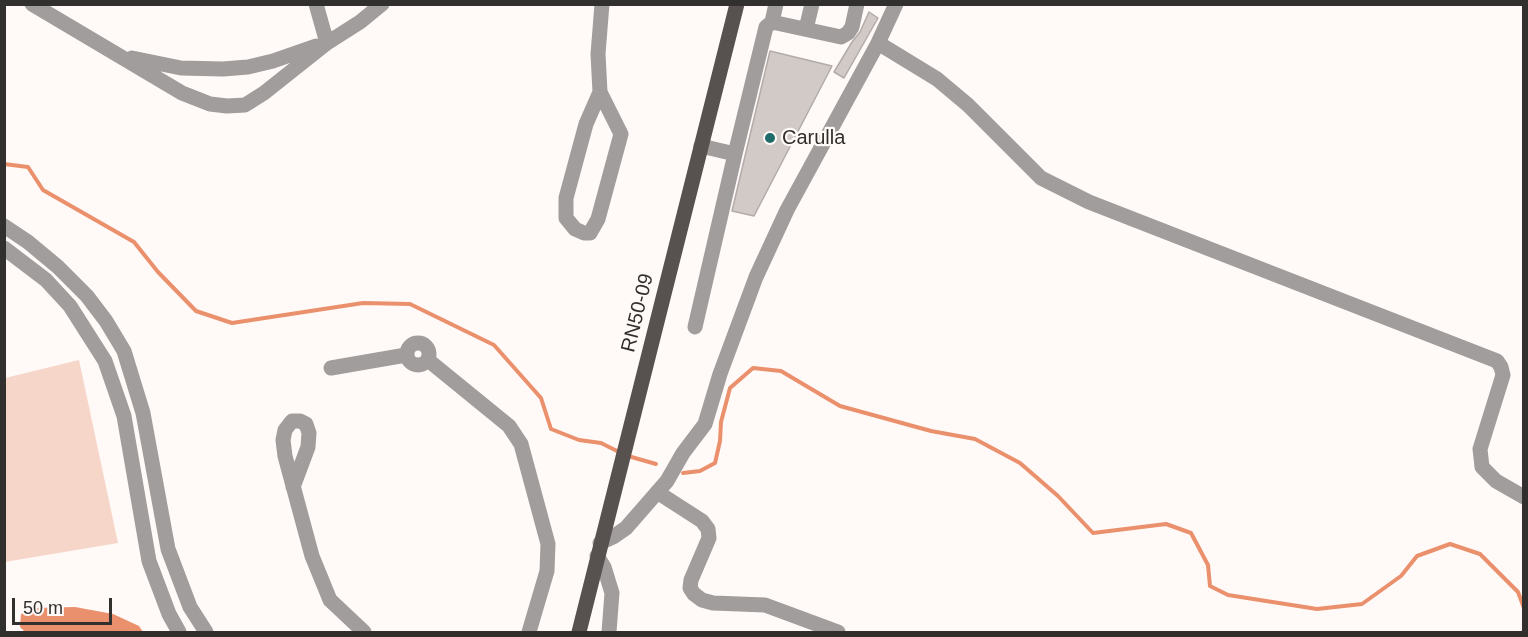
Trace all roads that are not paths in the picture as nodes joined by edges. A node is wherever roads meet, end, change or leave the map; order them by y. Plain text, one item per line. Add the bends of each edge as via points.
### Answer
1 (32, 4) edge
2 (316, 4) edge
3 (382, 4) edge
4 (602, 4) edge
5 (738, 4) edge
6 (776, 4) edge
7 (812, 4) edge
8 (857, 4) edge
9 (896, 4) edge
10 (772, 22) junction
11 (806, 29) junction
12 (327, 43) junction
13 (878, 43) junction
14 (118, 55) junction
15 (600, 92) junction
16 (701, 146) junction
17 (735, 154) junction
18 (4, 226) edge
19 (4, 248) edge
20 (695, 327) dead end
21 (331, 368) dead end
22 (293, 487) dead end
23 (657, 492) junction
24 (1524, 497) edge
25 (598, 550) junction
26 (179, 633) edge
27 (206, 633) edge
28 (364, 633) edge
29 (529, 633) edge
30 (579, 633) edge
31 (609, 633) edge
32 (837, 633) edge

1 - 14 street
2 - 12 street
3 - 12 street
4 - 15 street
5 - 16 main road, RN50-09
6 - 10 street
7 - 11 street
8 - 11 street via 852,27 841,37
9 - 13 street
10 - 11 street
10 - 17 street via 766,27
12 - 14 street via 273,62 224,69 181,68
12 - 14 street via 264,93 244,105 227,106 182,93
13 - 23 street via 787,210 756,277 705,424
13 - 24 street via 953,92 1041,178 1100,206 1497,361 1503,375 1480,448 1482,467
15 - 15 street via 621,134 598,219 590,233 584,233 566,218 566,198 586,124
16 - 17 street
16 - 25 main road, RN50-09
17 - 20 street
18 - 27 street via 36,248 87,296 124,351 143,413 168,549 190,607
19 - 26 street via 46,280 70,306 105,361 124,416 149,561
21 - 29 street via 406,355 416,365 428,360 509,426 521,444 548,544 547,572
22 - 28 street via 322,585 330,600
23 - 25 street via 626,528
23 - 32 street via 702,521 708,530 709,538 691,580 694,594 713,603 765,605
25 - 30 main road, RN50-09
25 - 31 street via 612,593

